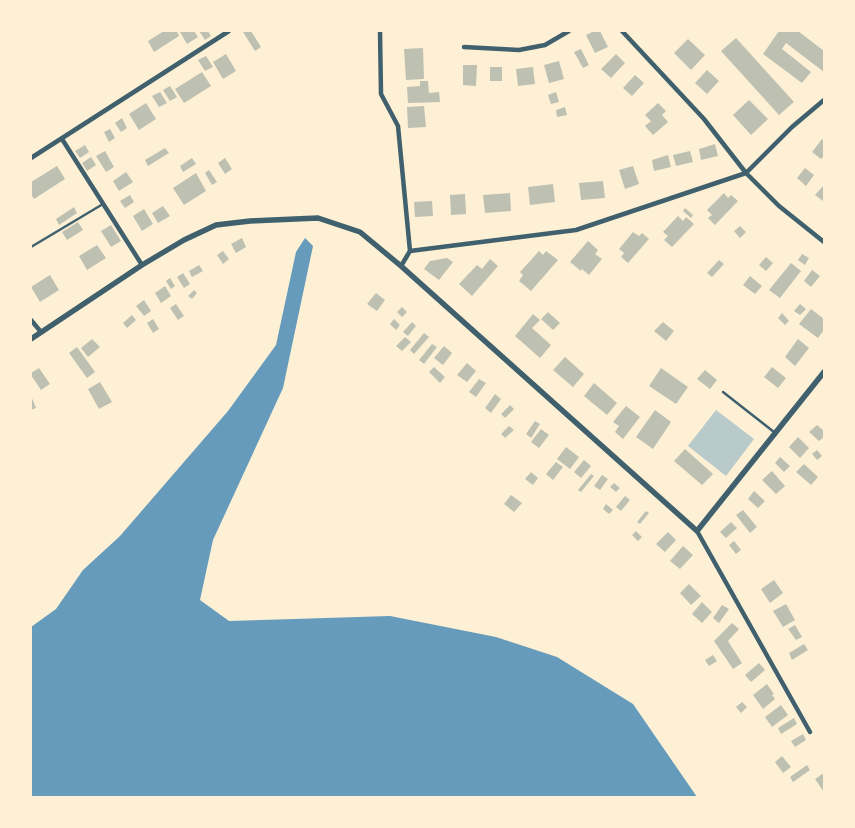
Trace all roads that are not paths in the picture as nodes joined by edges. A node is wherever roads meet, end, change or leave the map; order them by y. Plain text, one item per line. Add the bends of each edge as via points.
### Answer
1 (229, 31) edge
2 (380, 31) edge
3 (569, 31) edge
4 (622, 31) edge
5 (464, 47) dead end
6 (824, 100) edge
7 (62, 139) junction
8 (31, 158) edge
9 (746, 173) junction
10 (102, 204) junction
11 (824, 242) edge
12 (31, 247) edge
13 (410, 251) junction
14 (142, 265) junction
15 (401, 266) junction
16 (31, 320) edge
17 (41, 332) junction
18 (31, 338) edge
19 (824, 372) edge
20 (724, 392) dead end
21 (775, 433) junction
22 (697, 531) junction
23 (810, 732) dead end

1 - 7 street
2 - 13 street via 381,94 398,126
3 - 5 street via 545,45 519,50
4 - 9 street via 704,119
6 - 9 street
7 - 8 street
7 - 10 street
9 - 11 street via 779,206
9 - 13 street via 576,230
10 - 12 lane
10 - 14 street
13 - 15 street
14 - 15 street via 216,224 318,218 360,232
14 - 17 street
15 - 22 street
16 - 17 street
17 - 18 street
19 - 21 street
20 - 21 lane
21 - 22 street
22 - 23 street

